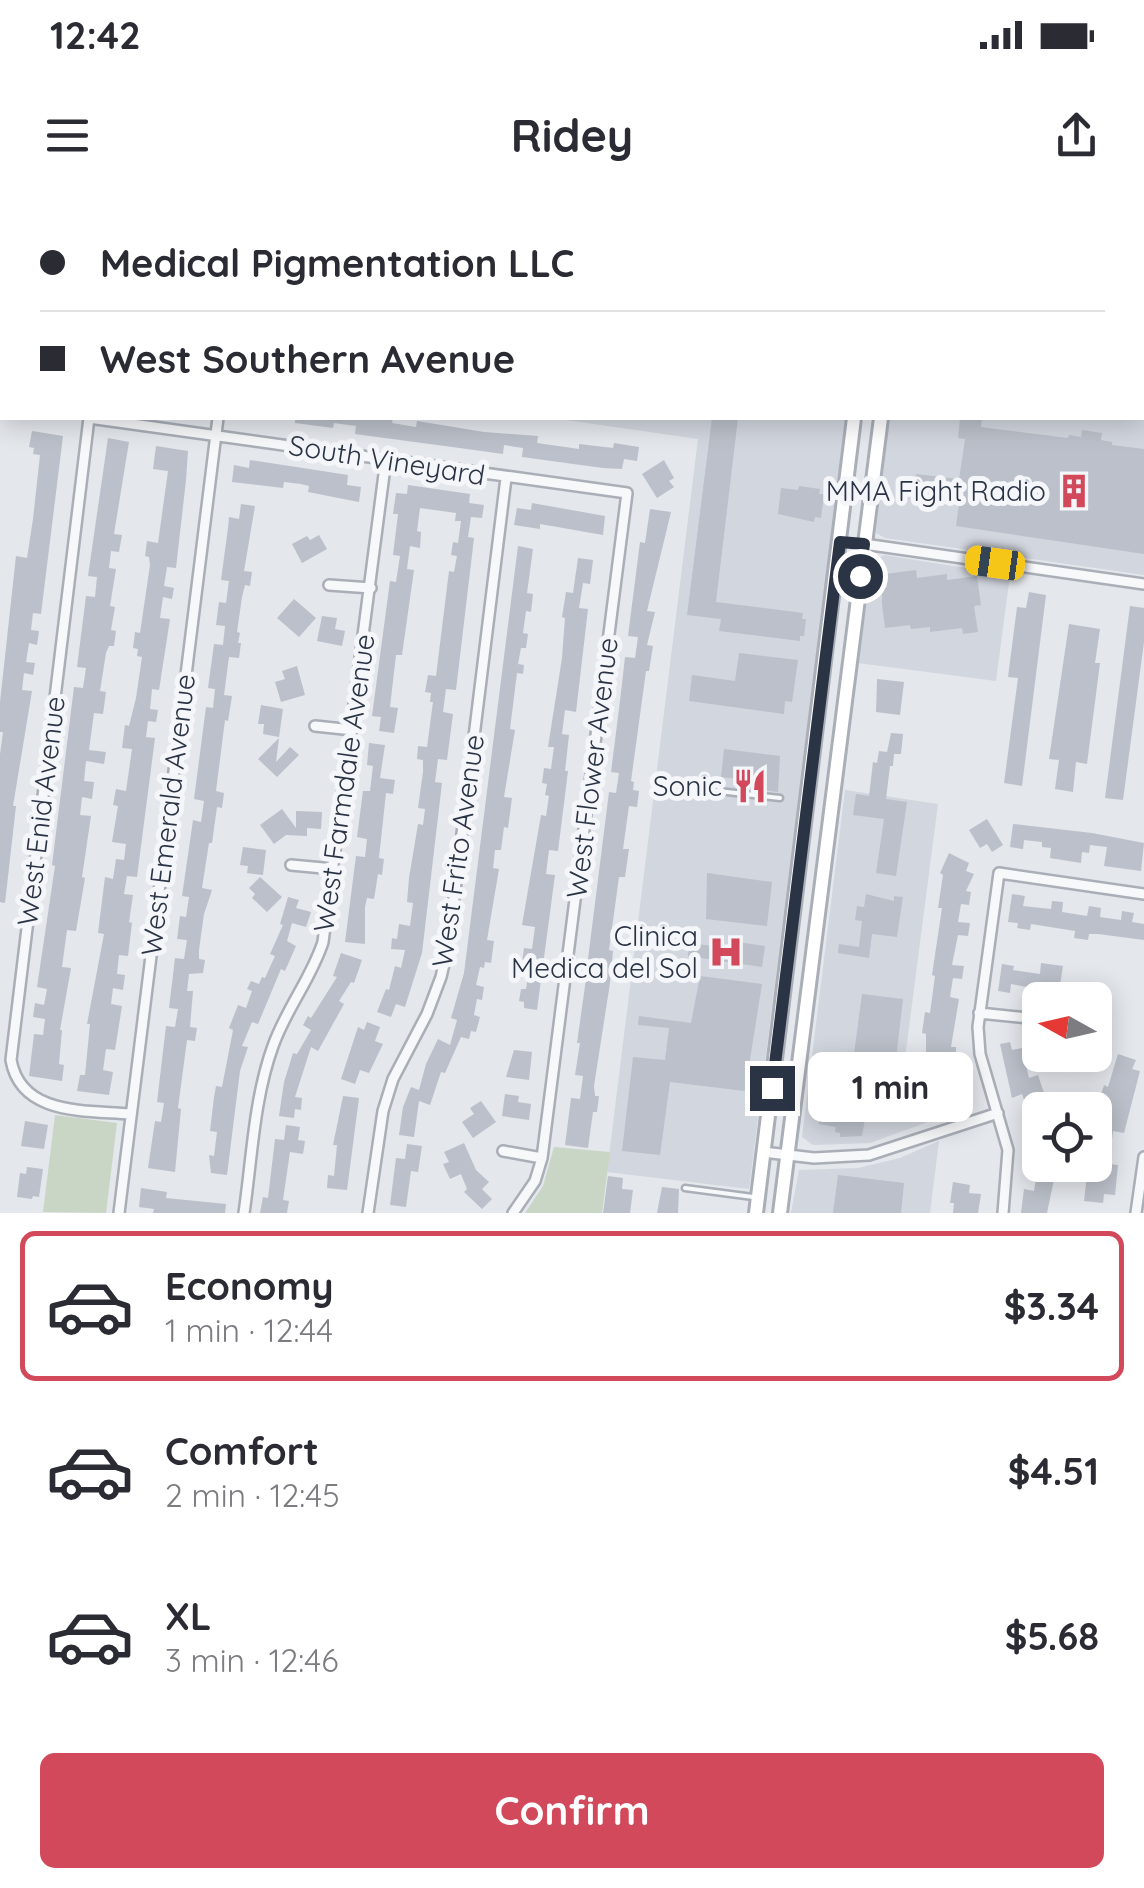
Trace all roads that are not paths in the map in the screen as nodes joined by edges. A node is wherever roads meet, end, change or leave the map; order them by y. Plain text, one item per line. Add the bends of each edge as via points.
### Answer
1 (89, 420) edge
2 (104, 420) edge
3 (218, 420) edge
4 (854, 420) edge
5 (881, 420) edge
6 (216, 435) junction
7 (386, 459) junction
8 (506, 478) junction
9 (627, 493) joint
10 (840, 542) junction
11 (864, 544) junction
12 (329, 584) dead end
13 (1144, 584) edge
14 (371, 588) junction
15 (315, 726) dead end
16 (353, 730) junction
17 (710, 790) dead end
18 (780, 798) dead end
19 (291, 865) dead end
20 (334, 869) junction
21 (1144, 894) edge
22 (979, 1013) junction
23 (1022, 1017) edge
24 (998, 1113) junction
25 (130, 1114) junction
26 (503, 1151) dead end
27 (764, 1152) junction
28 (787, 1155) junction
29 (1144, 1156) edge
30 (542, 1158) junction
31 (685, 1188) dead end
32 (758, 1198) junction
33 (119, 1213) edge
34 (244, 1213) edge
35 (368, 1213) edge
36 (513, 1213) edge
37 (756, 1213) edge
38 (780, 1213) edge
39 (1003, 1213) edge
40 (1136, 1213) edge

1 - 25 street, West Enid Avenue via 11,1060 14,1076 37,1101
2 - 6 street, South Vineyard
3 - 6 street, West Emerald Avenue
4 - 10 main road
5 - 11 main road
6 - 7 street, South Vineyard
6 - 25 street, West Emerald Avenue
7 - 8 street, South Vineyard
7 - 14 street, West Farmdale Avenue
8 - 9 street, South Vineyard
8 - 35 street, West Frito Avenue via 448,948 383,1111
9 - 30 street, West Flower Avenue
10 - 11 lane
10 - 27 main road
11 - 13 street
11 - 28 main road
12 - 14 street
14 - 16 street, West Farmdale Avenue
15 - 16 street
16 - 20 street, West Farmdale Avenue
17 - 18 lane
19 - 20 street
20 - 34 street, West Farmdale Avenue via 324,942 265,1070
21 - 22 street via 999,872
22 - 23 street
22 - 24 street via 980,1054
24 - 28 street via 869,1155
24 - 39 street via 1008,1150
25 - 33 street, West Emerald Avenue
26 - 30 street
27 - 28 street
27 - 32 main road
28 - 38 main road
29 - 40 street
30 - 36 street, West Flower Avenue
31 - 32 lane
32 - 37 main road

